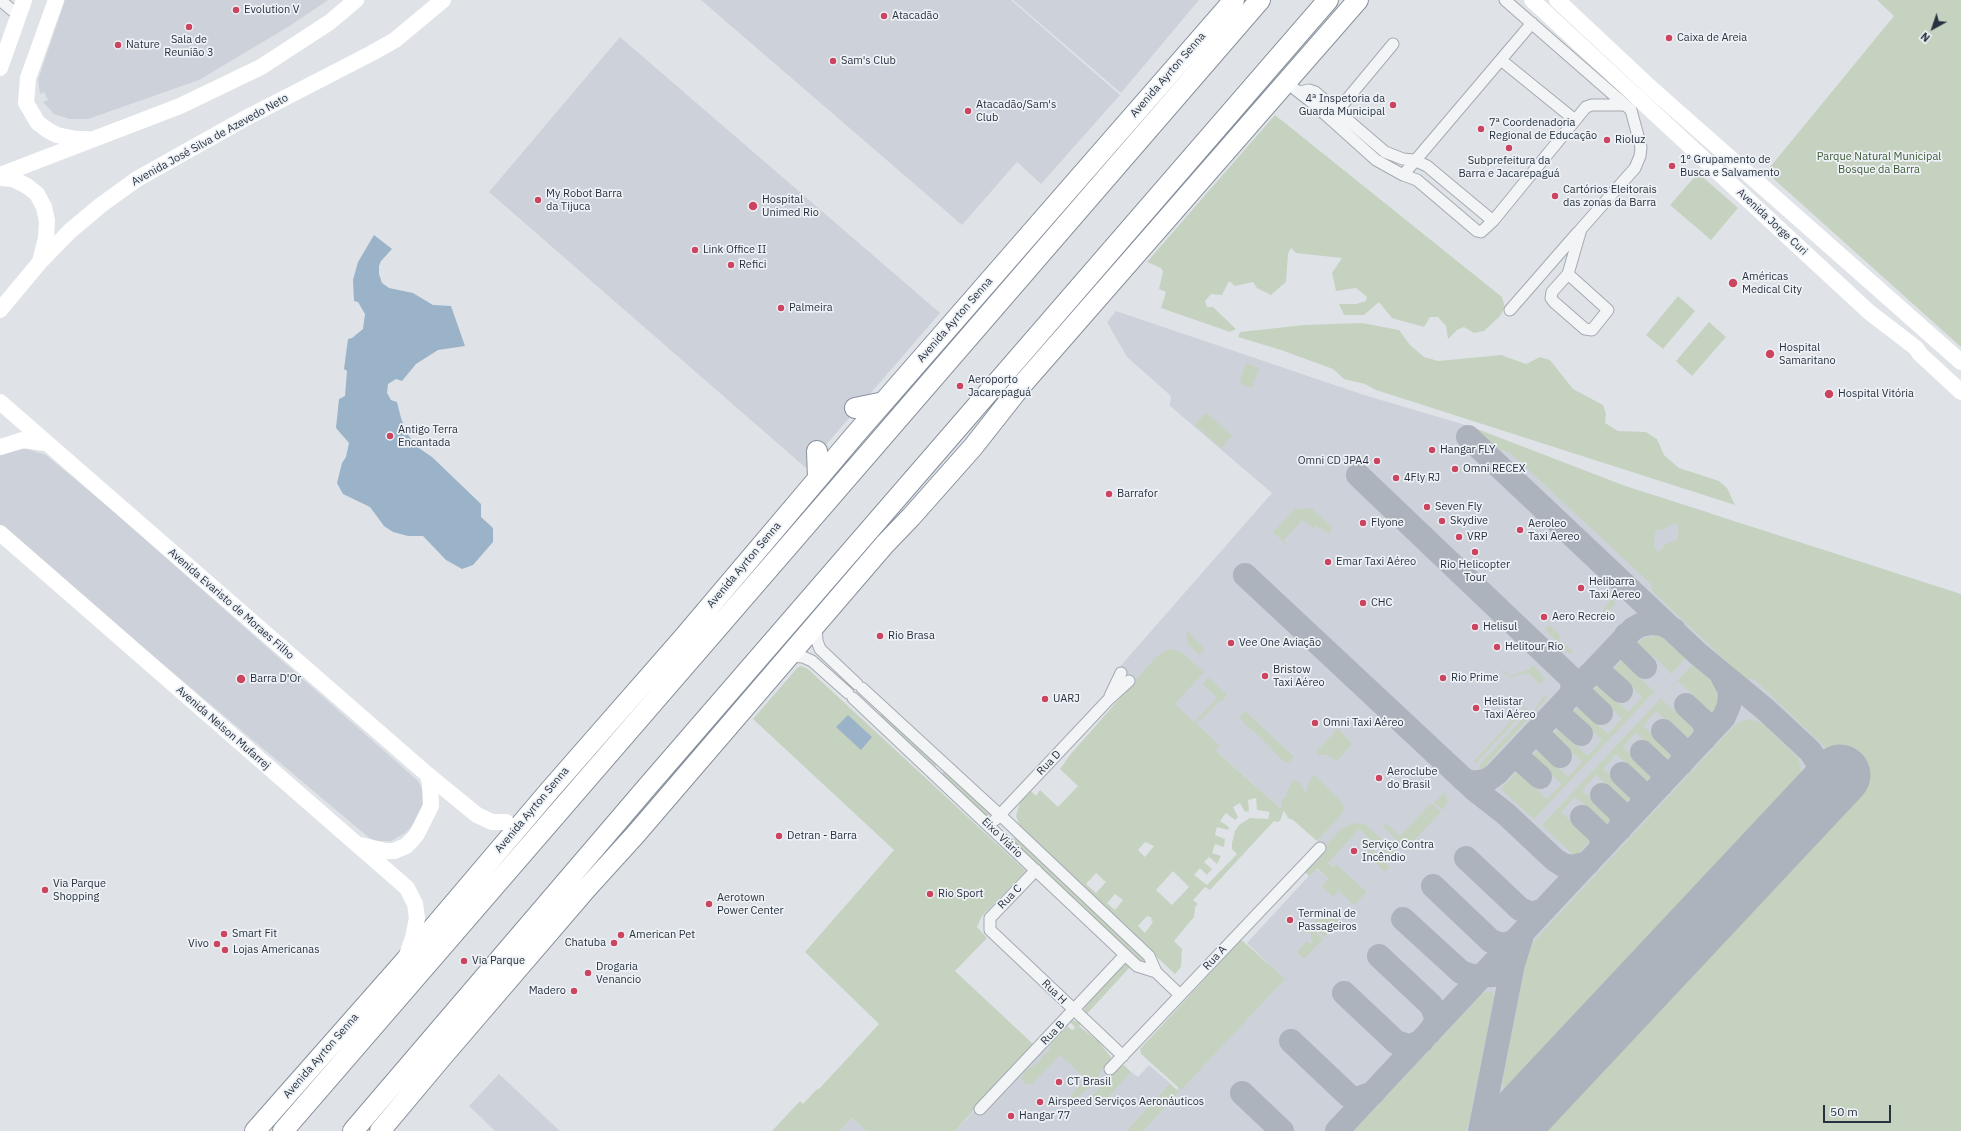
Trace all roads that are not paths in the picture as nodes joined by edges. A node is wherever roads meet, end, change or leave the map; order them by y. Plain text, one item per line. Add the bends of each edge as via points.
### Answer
1 (0, 0) edge
2 (24, 0) edge
3 (56, 0) edge
4 (356, 0) edge
5 (431, 0) edge
6 (443, 0) edge
7 (1234, 0) edge
8 (1237, 0) edge
9 (1260, 0) edge
10 (1328, 0) edge
11 (1351, 0) edge
12 (1358, 0) edge
13 (1505, 0) edge
14 (1532, 0) edge
15 (1557, 0) edge
16 (1571, 12) junction
17 (19, 16) junction
18 (417, 21) junction
19 (1532, 23) junction
20 (1559, 25) junction
21 (1548, 37) junction
22 (5, 39) edge
23 (1393, 44) dead end
24 (1501, 60) junction
25 (1270, 66) junction
26 (0, 68) edge
27 (1293, 88) junction
28 (1184, 89) junction
29 (1652, 89) junction
30 (1632, 105) junction
31 (1334, 115) junction
32 (1575, 120) junction
33 (97, 139) junction
34 (1414, 160) junction
35 (0, 175) edge
36 (1403, 175) junction
37 (0, 178) edge
38 (1493, 220) junction
39 (1581, 229) junction
40 (40, 262) junction
41 (1568, 274) junction
42 (0, 310) edge
43 (1510, 310) dead end
44 (1927, 331) junction
45 (1916, 348) junction
46 (1961, 362) edge
47 (1961, 392) edge
48 (890, 395) junction
49 (0, 402) edge
50 (1004, 406) junction
51 (854, 408) dead end
52 (45, 442) junction
53 (0, 447) edge
54 (817, 451) dead end
55 (818, 478) junction
56 (841, 485) junction
57 (896, 499) junction
58 (0, 532) edge
59 (816, 625) junction
60 (699, 648) junction
61 (825, 655) junction
62 (788, 656) junction
63 (817, 664) junction
64 (748, 671) junction
65 (1125, 677) dead end
66 (594, 738) junction
67 (428, 775) junction
68 (678, 783) junction
69 (550, 790) junction
70 (1000, 815) junction
71 (506, 822) joint
72 (989, 826) junction
73 (1014, 829) junction
74 (1003, 840) junction
75 (357, 844) junction
76 (1320, 848) dead end
77 (1036, 870) junction
78 (989, 927) joint
79 (1125, 955) junction
80 (404, 962) junction
81 (1156, 972) junction
82 (1180, 994) junction
83 (1074, 1011) junction
84 (1122, 1056) junction
85 (432, 1068) junction
86 (1110, 1069) dead end
87 (980, 1109) dead end
88 (255, 1131) edge
89 (283, 1131) edge
90 (353, 1131) edge
91 (365, 1131) edge
92 (380, 1131) edge

1 - 17 street
2 - 17 street
3 - 33 street via 28,78 26,103 38,123 57,135 76,139
4 - 33 street via 330,22 261,67 180,106
5 - 18 street
6 - 18 street, Avenida José Silva de Azevedo Neto
7 - 48 highway, Avenida Ayrton Senna
8 - 28 highway
9 - 28 highway, Avenida Ayrton Senna
10 - 25 highway
11 - 25 highway via 1310,40
12 - 27 highway
13 - 19 street
14 - 20 street, Avenida Jorge Curi
15 - 16 street, Avenida Jorge Curi
16 - 20 street
16 - 29 street, Avenida Jorge Curi
17 - 22 street
18 - 40 street, Avenida José Silva de Azevedo Neto via 395,40 372,53 244,119 137,179 70,231
19 - 21 street
19 - 24 street
20 - 21 street
20 - 30 street, Avenida Jorge Curi
21 - 30 street
22 - 26 street
23 - 31 street
24 - 32 street
24 - 34 street
25 - 57 highway
27 - 31 street
27 - 50 highway via 1251,121
28 - 56 highway, Avenida Ayrton Senna
29 - 30 street
29 - 44 street, Avenida Jorge Curi
30 - 32 street via 1592,105 1586,107
30 - 39 street via 1641,147 1640,156 1635,168
30 - 45 street, Avenida Jorge Curi via 1869,312
31 - 34 street via 1385,152
31 - 36 street via 1376,160
32 - 38 street
33 - 35 street
34 - 36 street
34 - 38 street via 1427,166
36 - 38 street via 1427,187 1477,231 1482,232
37 - 40 street via 13,179 27,186 37,194 44,207 47,221 46,238
39 - 41 street
39 - 43 street
40 - 42 street, Avenida José Silva de Azevedo Neto
41 - 41 street via 1608,310 1592,330 1585,329 1551,298 1552,292
44 - 45 street
44 - 46 street, Avenida Jorge Curi
45 - 47 street, Avenida Jorge Curi
48 - 51 highway
48 - 55 highway, Avenida Ayrton Senna
48 - 56 highway
49 - 52 street, Avenida Evaristo de Moraes Filho
50 - 57 highway via 915,490
50 - 59 highway via 973,447
52 - 53 street via 23,440
52 - 67 street, Avenida Evaristo de Moraes Filho
54 - 55 highway
55 - 66 highway, Avenida Ayrton Senna via 683,638
56 - 60 highway, Avenida Ayrton Senna
57 - 64 highway
58 - 75 street, Avenida Nelson Mufarrej
59 - 61 street, Eixo Viário via 817,642
59 - 62 highway
60 - 66 highway via 646,690
60 - 89 highway, Avenida Ayrton Senna
61 - 63 street
61 - 70 street, Eixo Viário
62 - 63 street, Eixo Viário via 803,657
62 - 68 highway
63 - 72 street, Eixo Viário
64 - 68 highway
64 - 90 highway
65 - 70 street, Rua D via 1108,700
66 - 69 highway, Avenida Ayrton Senna
67 - 71 street, Avenida Evaristo de Moraes Filho via 478,815 492,822
67 - 75 street via 430,806 417,834 406,846 386,851
68 - 85 highway
69 - 71 highway
69 - 80 highway, Avenida Ayrton Senna
70 - 72 street, Rua D
70 - 73 street, Eixo Viário
72 - 74 street, Eixo Viário
73 - 74 street
73 - 81 street, Eixo Viário via 1149,956
74 - 77 street, Eixo Viário
75 - 80 street, Avenida Nelson Mufarrej via 402,883 415,904 417,918
76 - 82 street, Rua A
77 - 78 street, Rua C via 990,918
77 - 79 street, Eixo Viário
78 - 83 street, Rua H via 992,934
79 - 81 street, Eixo Viário via 1137,966
79 - 83 street, Rua B
80 - 88 highway, Avenida Ayrton Senna
81 - 82 street, Eixo Viário
82 - 84 street, Rua A
83 - 84 street, Rua H
83 - 87 street, Rua B
84 - 86 street, Rua A
85 - 91 highway
85 - 92 highway

